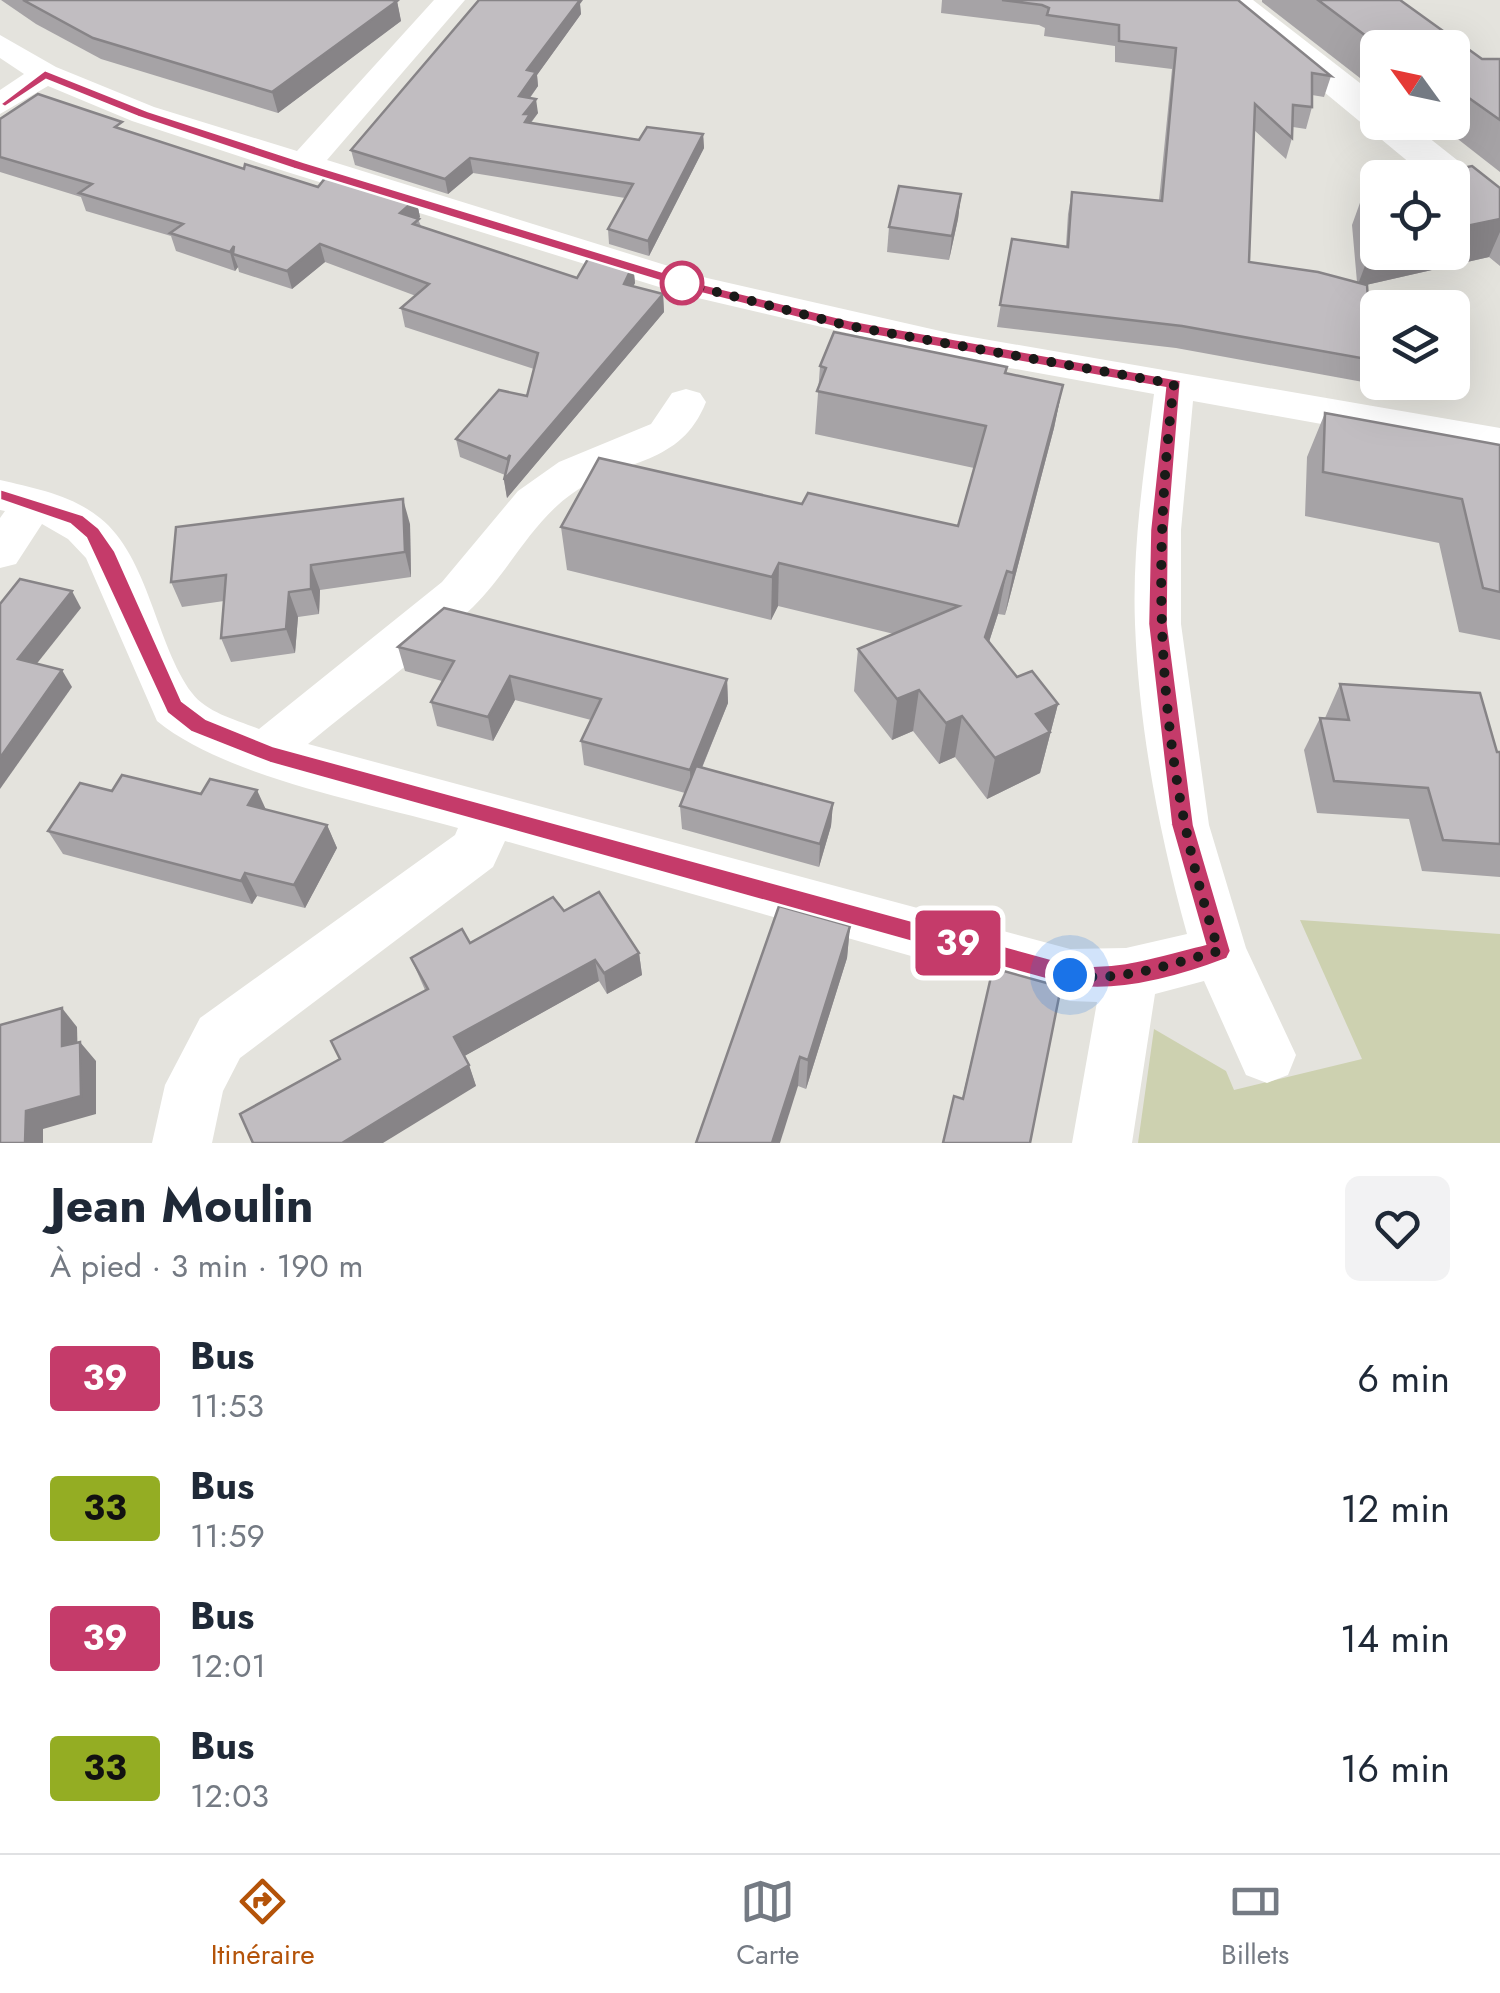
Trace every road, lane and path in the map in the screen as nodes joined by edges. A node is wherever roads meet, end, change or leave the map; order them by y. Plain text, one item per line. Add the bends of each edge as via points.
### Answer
1 (450, 0) edge
2 (1231, 0) edge
3 (0, 44) edge
4 (45, 74) junction
5 (1360, 103) edge
6 (0, 104) edge
7 (1406, 140) edge
8 (299, 166) junction
9 (1500, 215) edge
10 (1174, 384) junction
11 (686, 402) dead end
12 (1500, 442) edge
13 (17, 500) edge
14 (0, 552) edge
15 (270, 754) junction
16 (491, 814) junction
17 (1219, 951) junction
18 (1128, 974) junction
19 (1267, 1055) dead end
20 (182, 1143) edge
21 (1102, 1143) edge

1 - 8 street
2 - 5 street
3 - 4 street
4 - 6 street
4 - 8 street
7 - 9 street
8 - 10 street via 849,326
10 - 12 street
10 - 17 street via 1159,530 1158,624 1183,825
11 - 15 street via 666,434 574,472 532,502 458,594 281,737
13 - 14 street
13 - 15 street via 77,520 105,551 174,707 198,726
15 - 16 street
16 - 18 street via 1070,975
16 - 20 street via 474,850 220,1038 195,1085
17 - 18 street
17 - 19 street
18 - 21 street

